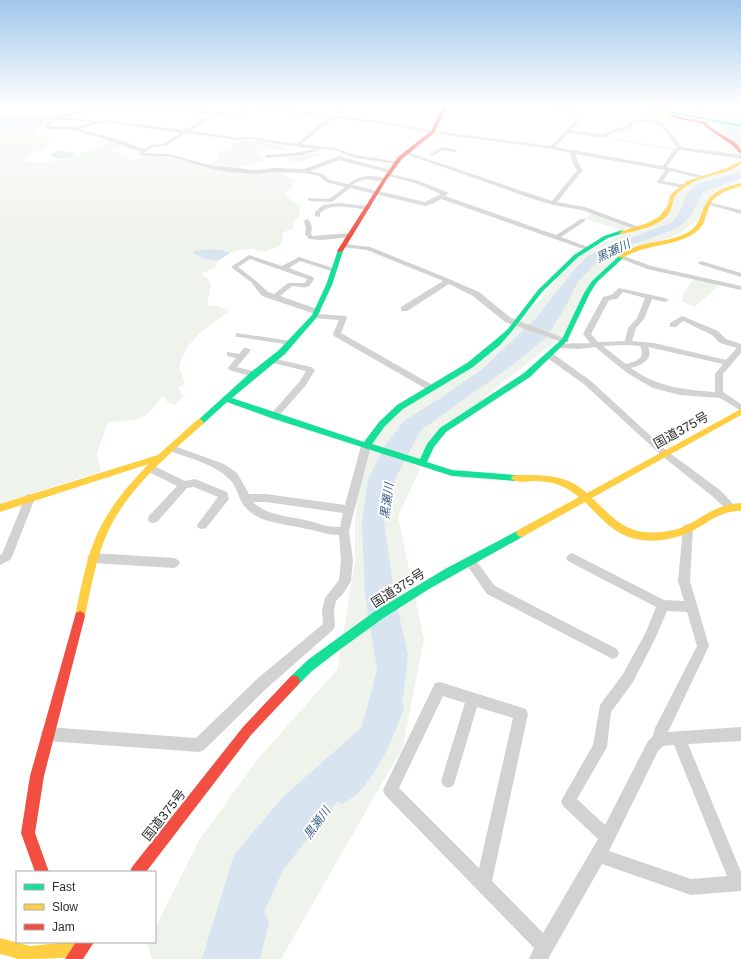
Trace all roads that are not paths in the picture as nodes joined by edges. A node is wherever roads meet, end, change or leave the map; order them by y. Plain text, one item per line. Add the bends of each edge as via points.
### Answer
1 (140, 150) edge
2 (317, 150) edge
3 (336, 150) edge
4 (432, 150) edge
5 (450, 150) edge
6 (564, 150) edge
7 (676, 150) edge
8 (701, 150) edge
9 (143, 151) joint
10 (455, 151) dead end
11 (572, 151) junction
12 (419, 152) junction
13 (741, 153) edge
14 (267, 156) dead end
15 (438, 157) dead end
16 (741, 162) edge
17 (396, 163) junction
18 (666, 169) junction
19 (305, 171) junction
20 (387, 175) junction
21 (704, 177) junction
22 (741, 184) edge
23 (349, 186) junction
24 (683, 186) junction
25 (378, 192) junction
26 (441, 197) junction
27 (310, 199) dead end
28 (553, 203) junction
29 (710, 203) junction
30 (368, 208) junction
31 (740, 211) edge
32 (318, 216) dead end
33 (583, 220) dead end
34 (307, 221) dead end
35 (637, 228) junction
36 (351, 235) junction
37 (556, 238) junction
38 (344, 246) junction
39 (586, 248) junction
40 (621, 257) junction
41 (701, 263) dead end
42 (284, 268) junction
43 (334, 270) junction
44 (741, 275) edge
45 (448, 282) junction
46 (741, 288) edge
47 (275, 297) junction
48 (649, 297) junction
49 (665, 300) dead end
50 (404, 309) dead end
51 (316, 314) junction
52 (517, 323) junction
53 (673, 326) dead end
54 (239, 335) dead end
55 (561, 341) junction
56 (291, 343) junction
57 (628, 343) junction
58 (643, 344) junction
59 (598, 345) junction
60 (741, 348) edge
61 (230, 354) dead end
62 (549, 355) junction
63 (272, 360) junction
64 (728, 363) junction
65 (625, 367) junction
66 (254, 374) junction
67 (431, 388) junction
68 (721, 395) junction
69 (226, 399) junction
70 (741, 408) edge
71 (741, 412) edge
72 (274, 416) junction
73 (366, 446) junction
74 (171, 448) junction
75 (664, 453) junction
76 (160, 457) junction
77 (422, 464) junction
78 (150, 468) junction
79 (184, 485) junction
80 (586, 497) junction
81 (30, 498) junction
82 (246, 498) junction
83 (730, 506) junction
84 (741, 507) edge
85 (0, 508) edge
86 (349, 510) junction
87 (153, 518) dead end
88 (741, 518) edge
89 (202, 526) dead end
90 (688, 528) junction
91 (344, 531) junction
92 (93, 558) junction
93 (572, 558) dead end
94 (0, 560) edge
95 (470, 561) junction
96 (174, 563) dead end
97 (663, 604) junction
98 (692, 608) junction
99 (612, 653) dead end
100 (291, 656) junction
101 (302, 672) junction
102 (473, 698) junction
103 (48, 734) junction
104 (741, 735) edge
105 (660, 739) junction
106 (679, 739) junction
107 (448, 781) dead end
108 (607, 837) junction
109 (598, 855) junction
110 (42, 871) edge
111 (138, 871) edge
112 (740, 883) edge
113 (483, 884) junction
114 (0, 946) edge
115 (79, 948) edge
116 (541, 953) edge
117 (96, 959) edge

1 - 9 street
2 - 14 street via 303,154
3 - 17 street via 355,156
4 - 12 street
5 - 10 street
6 - 11 street
7 - 18 street
8 - 13 street
9 - 19 street via 141,154 144,155 169,155 230,170
11 - 18 street
11 - 28 street via 580,170
12 - 15 street
12 - 17 main road
12 - 28 street
16 - 21 main road via 736,168
17 - 20 main road
18 - 21 street
18 - 24 street via 660,182
19 - 20 street via 339,158
19 - 23 street via 321,175 328,181
20 - 23 street via 362,178
20 - 25 main road
20 - 26 street via 417,182 445,193
21 - 24 main road
22 - 29 main road via 715,195
23 - 25 street
23 - 27 street via 330,201
24 - 35 main road via 672,196 671,207 663,217
25 - 26 street via 427,204
25 - 30 main road
26 - 37 street
28 - 35 street via 583,208
29 - 31 street
29 - 40 main road via 703,221 689,234 676,240 636,248
30 - 32 street via 325,206
30 - 36 main road
33 - 37 street
34 - 36 street via 308,234 311,238 327,239
35 - 39 main road via 606,237
36 - 38 main road
37 - 39 street
38 - 43 main road via 338,255
38 - 45 street via 368,248
39 - 52 main road via 540,291
40 - 46 street via 649,268
40 - 55 main road via 586,293
41 - 44 street
42 - 43 street via 299,259
42 - 47 street via 311,278 308,286 290,284
42 - 47 street via 249,257 234,267 265,294
43 - 51 main road
45 - 50 street
45 - 52 street via 476,294 508,320
47 - 51 street
48 - 49 street
48 - 57 street via 640,319 632,328
48 - 59 street via 622,290 614,297 606,299 587,334
51 - 56 main road
51 - 67 street via 343,318 337,334
52 - 55 street
52 - 67 main road via 470,365
53 - 60 street via 682,318
54 - 56 street
55 - 59 street via 579,347
55 - 62 main road
56 - 63 main road
57 - 58 street
57 - 59 street
58 - 64 street
58 - 65 street via 645,358 639,363
59 - 65 street
60 - 64 street
61 - 66 street via 244,353 232,368
62 - 75 street via 588,383
62 - 77 main road via 527,375 443,430 430,446
63 - 66 main road
63 - 72 street via 311,370
64 - 68 street via 719,374
65 - 68 street via 639,378 657,386 683,392
66 - 69 main road
67 - 73 main road via 382,424
68 - 70 street
69 - 72 main road
69 - 74 main road
71 - 75 main road, 国道375号
72 - 73 main road
73 - 77 main road
73 - 86 street
74 - 76 main road
74 - 82 street via 221,467 233,476
75 - 80 main road, 国道375号
75 - 83 street
76 - 78 main road
76 - 81 main road
77 - 80 main road via 452,473 563,482
78 - 79 street
78 - 92 main road via 118,506
79 - 87 street
79 - 89 street via 195,483 223,495 224,499
80 - 90 main road via 612,522 632,534 657,536
80 - 95 main road, 国道375号
81 - 85 main road
81 - 94 street via 6,557
82 - 86 street via 266,498 293,504
82 - 91 street via 257,512 274,518 326,531
83 - 84 main road
83 - 88 main road
83 - 90 main road
86 - 91 street
90 - 98 street via 684,581
91 - 100 street via 347,551 345,581 331,598 328,610 329,626
92 - 96 street
92 - 103 main road
93 - 97 street
95 - 99 street via 491,590
95 - 101 main road, 国道375号 via 411,594 349,635
97 - 98 street
97 - 108 street via 651,635 628,678 605,710 600,747 568,801
98 - 105 street via 703,646 660,733
100 - 101 street
100 - 103 street via 199,745
101 - 111 main road, 国道375号 via 247,731
102 - 107 street
102 - 113 street via 521,714
102 - 113 street via 440,688 390,790
103 - 110 main road via 37,776 28,833
104 - 106 street
105 - 106 street
105 - 108 street via 652,746
106 - 112 street
108 - 109 street
109 - 112 street via 691,887
109 - 116 street
113 - 116 street
114 - 115 main road via 30,954
115 - 117 street

